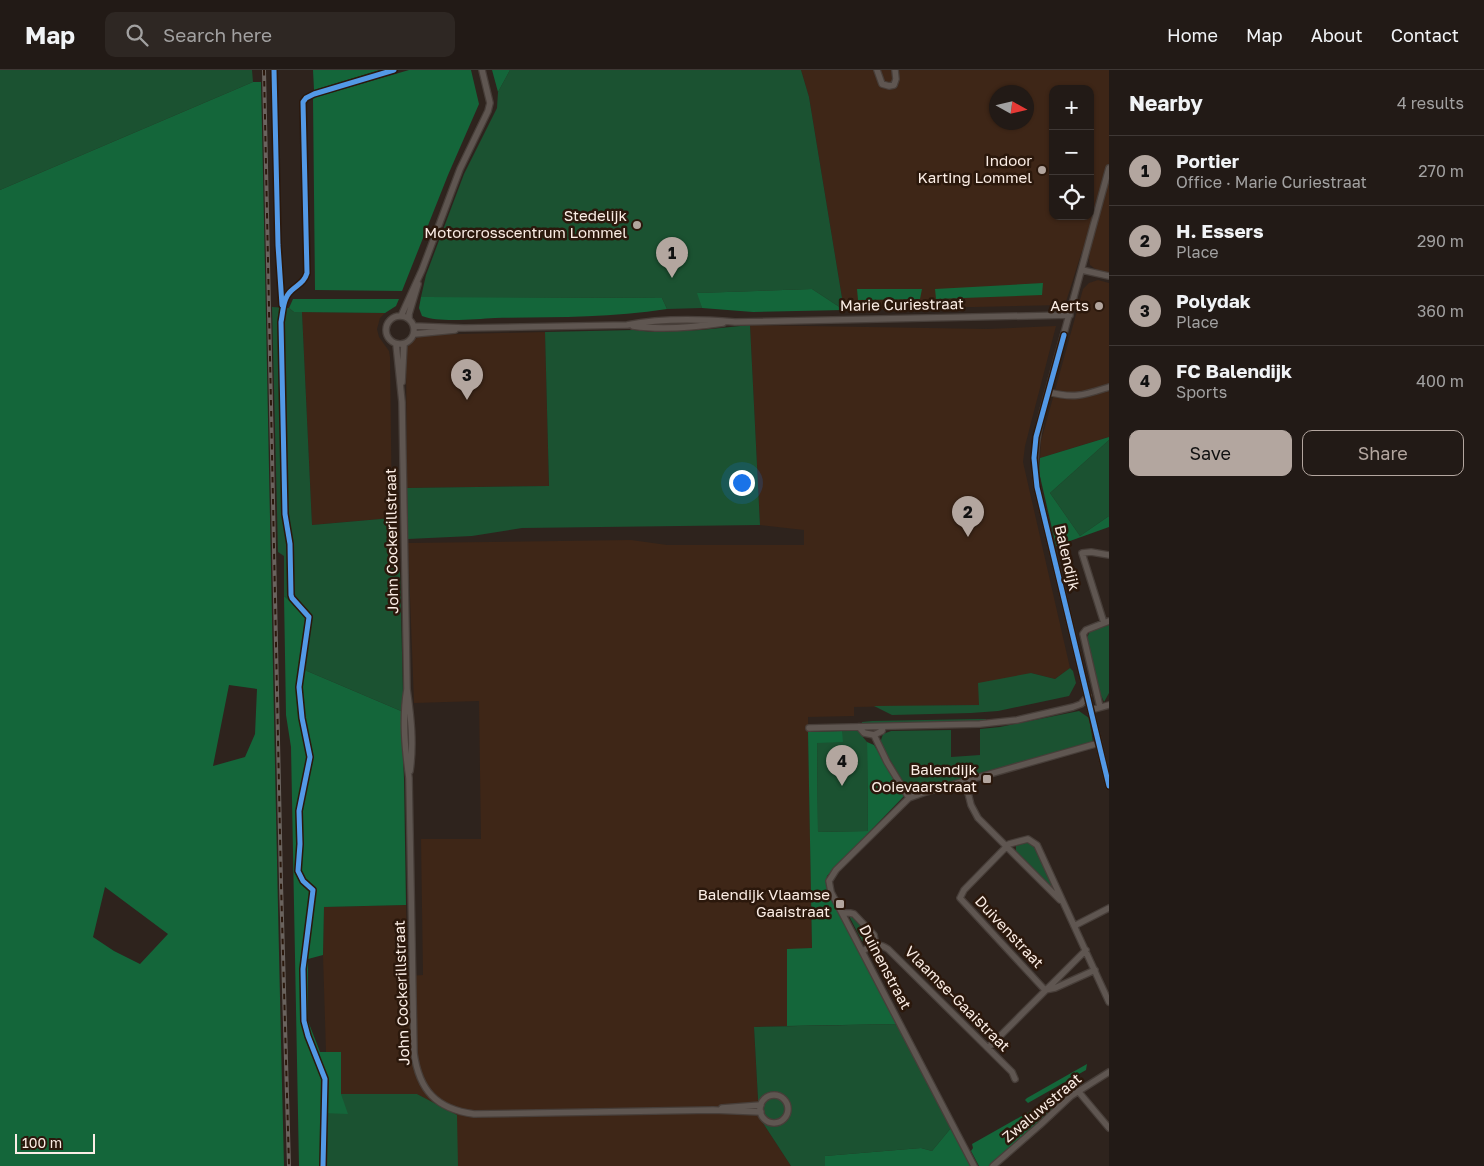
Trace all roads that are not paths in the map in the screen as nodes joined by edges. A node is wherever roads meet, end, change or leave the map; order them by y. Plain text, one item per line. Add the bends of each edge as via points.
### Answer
1 (482, 70) edge
2 (877, 70) edge
3 (895, 70) edge
4 (1109, 168) edge
5 (422, 270) junction
6 (1082, 270) junction
7 (1109, 276) edge
8 (1070, 315) junction
9 (401, 316) junction
10 (409, 319) junction
11 (414, 326) junction
12 (464, 328) junction
13 (414, 334) junction
14 (396, 344) junction
15 (404, 344) junction
16 (1109, 387) edge
17 (401, 391) junction
18 (1048, 392) junction
19 (1109, 555) edge
20 (1107, 622) edge
21 (1072, 631) junction
22 (1084, 632) junction
23 (1088, 696) junction
24 (1109, 698) edge
25 (1109, 705) edge
26 (1100, 707) junction
27 (1091, 710) junction
28 (858, 727) junction
29 (883, 727) junction
30 (809, 728) dead end
31 (874, 736) junction
32 (1099, 744) junction
33 (965, 781) junction
34 (1109, 786) edge
35 (909, 798) junction
36 (1006, 846) junction
37 (1064, 903) junction
38 (1109, 908) edge
39 (842, 913) junction
40 (1074, 926) junction
41 (876, 945) junction
42 (1086, 950) junction
43 (862, 951) junction
44 (1095, 970) junction
45 (1045, 990) junction
46 (1109, 1002) edge
47 (988, 1048) junction
48 (1109, 1072) edge
49 (1015, 1079) dead end
50 (1078, 1090) junction
51 (761, 1105) junction
52 (713, 1110) junction
53 (760, 1112) junction
54 (1109, 1128) edge
55 (974, 1166) edge
56 (992, 1166) edge

1 - 5 street via 490,103 488,111 458,174
2 - 3 street via 882,84 888,86 896,82
4 - 6 street, Balendijk
5 - 9 street
5 - 10 street
6 - 7 street
6 - 8 street, Balendijk
8 - 12 street, Marie Curiestraat via 650,321
8 - 18 street, Balendijk
9 - 10 street
9 - 14 street via 392,318 387,325 387,334
10 - 11 street
11 - 12 street
11 - 13 street
12 - 13 street
13 - 15 street
14 - 15 street
14 - 17 street, John Cockerillstraat
15 - 17 street, John Cockerillstraat
16 - 18 street via 1069,397
17 - 52 street, John Cockerillstraat via 407,689 412,717 409,778 414,1053 418,1076 437,1101 454,1110 474,1114
18 - 21 street, Balendijk via 1036,437 1034,467
19 - 20 street via 1082,552
20 - 22 street
21 - 22 street
21 - 23 street, Balendijk
22 - 26 street
23 - 27 street, Balendijk
23 - 29 street via 1073,707 1017,720 970,725
24 - 25 street
25 - 26 street
26 - 27 street
27 - 32 street, Balendijk
28 - 29 street
28 - 30 street
28 - 31 street
29 - 31 street
31 - 35 street
32 - 33 street, Duinenstraat
32 - 34 street, Balendijk
33 - 35 street, Duinenstraat
33 - 36 street via 975,813
35 - 39 street, Duinenstraat via 830,878 828,885
36 - 37 street
36 - 37 street via 1024,839 1034,842
36 - 45 street, Duivenstraat via 960,898
37 - 40 street
38 - 40 street
39 - 41 street, Vlaamse-Gaaistraat via 854,914 874,935
39 - 43 street, Duinenstraat
40 - 42 street
41 - 43 street
41 - 47 street, Vlaamse-Gaaistraat via 888,949
42 - 44 street
42 - 45 street
43 - 55 street, Duinenstraat
44 - 45 street
44 - 46 street
45 - 47 street
47 - 49 street, Vlaamse-Gaaistraat
48 - 50 street, Zwaluwstraat
50 - 54 street
50 - 56 street, Zwaluwstraat
51 - 52 street, John Cockerillstraat
51 - 53 street
51 - 53 street, John Cockerillstraat via 766,1097 779,1095 786,1101 788,1110 784,1119 776,1123 766,1121
52 - 53 street, John Cockerillstraat

